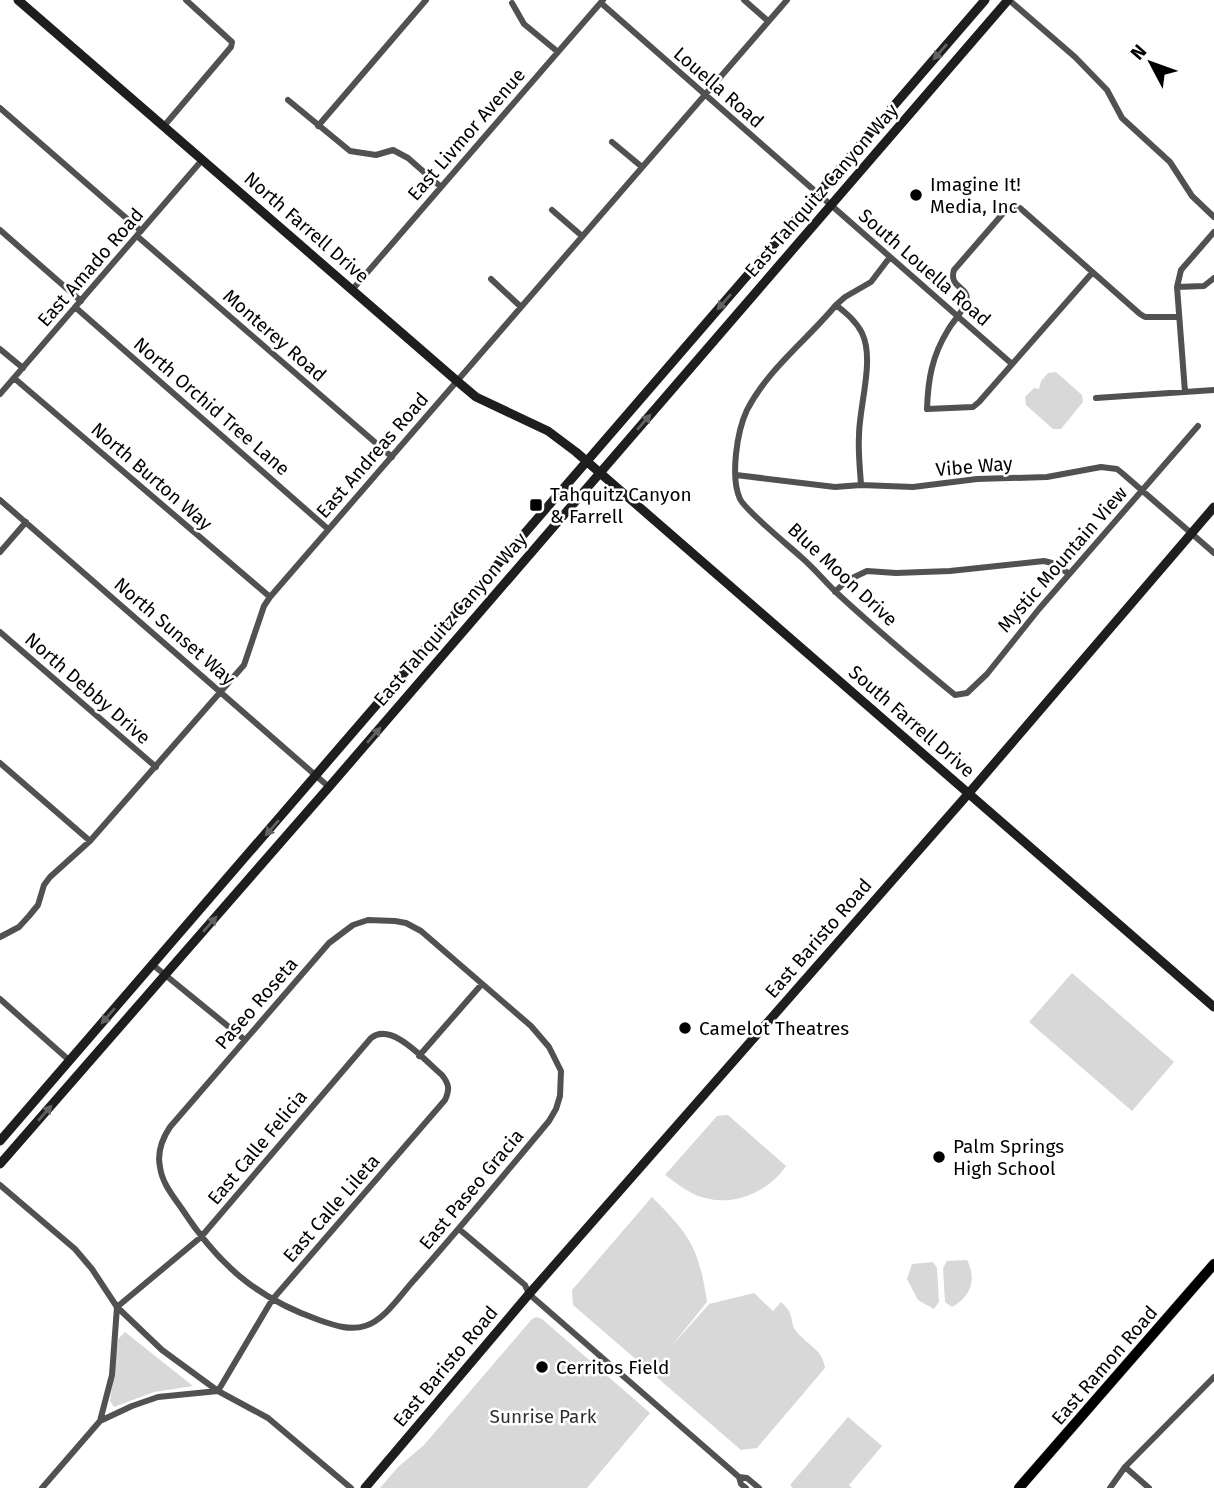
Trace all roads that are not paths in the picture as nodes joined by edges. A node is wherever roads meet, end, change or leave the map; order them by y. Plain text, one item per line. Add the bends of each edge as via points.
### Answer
1 (18, 0) edge
2 (186, 0) edge
3 (426, 0) edge
4 (744, 0) edge
5 (787, 0) edge
6 (985, 0) edge
7 (1008, 0) edge
8 (602, 2) edge
9 (512, 3) dead end
10 (768, 21) junction
11 (558, 52) junction
12 (704, 95) junction
13 (288, 100) dead end
14 (0, 108) edge
15 (164, 126) junction
16 (318, 126) junction
17 (612, 142) dead end
18 (203, 159) junction
19 (642, 167) junction
20 (441, 187) junction
21 (817, 194) junction
22 (831, 206) junction
23 (552, 211) dead end
24 (1214, 217) edge
25 (0, 230) edge
26 (1214, 232) edge
27 (139, 234) junction
28 (582, 236) junction
29 (890, 257) junction
30 (1092, 273) junction
31 (1214, 278) edge
32 (491, 279) dead end
33 (1177, 287) junction
34 (352, 290) junction
35 (81, 301) junction
36 (836, 305) junction
37 (75, 307) junction
38 (522, 307) junction
39 (958, 316) junction
40 (1179, 317) junction
41 (0, 349) edge
42 (1013, 364) junction
43 (23, 368) junction
44 (14, 378) junction
45 (457, 381) junction
46 (1214, 390) edge
47 (1185, 392) junction
48 (0, 394) edge
49 (1096, 398) dead end
50 (1198, 426) dead end
51 (392, 457) junction
52 (587, 462) junction
53 (599, 473) junction
54 (736, 475) junction
55 (861, 485) junction
56 (1142, 490) junction
57 (0, 500) edge
58 (1214, 507) edge
59 (26, 522) junction
60 (328, 529) junction
61 (1191, 533) junction
62 (0, 552) edge
63 (1214, 553) edge
64 (1069, 575) junction
65 (835, 592) junction
66 (270, 597) junction
67 (0, 632) edge
68 (944, 686) joint
69 (222, 691) junction
70 (0, 763) edge
71 (156, 767) junction
72 (317, 776) junction
73 (329, 787) junction
74 (969, 793) junction
75 (90, 841) junction
76 (1, 934) edge
77 (153, 965) junction
78 (165, 975) junction
79 (481, 985) junction
80 (0, 999) edge
81 (1214, 1007) edge
82 (245, 1040) junction
83 (419, 1056) junction
84 (70, 1061) junction
85 (0, 1141) edge
86 (0, 1164) edge
87 (0, 1185) edge
88 (459, 1229) junction
89 (201, 1237) junction
90 (1214, 1265) edge
91 (529, 1294) junction
92 (272, 1300) junction
93 (117, 1307) junction
94 (1214, 1377) edge
95 (218, 1391) junction
96 (100, 1421) junction
97 (1125, 1467) junction
98 (739, 1477) junction
99 (42, 1488) edge
100 (351, 1488) edge
101 (365, 1488) edge
102 (746, 1488) edge
103 (759, 1488) edge
104 (1019, 1488) edge
105 (1110, 1488) edge
106 (1149, 1488) edge

1 - 15 main road, North Farrell Drive
2 - 15 street via 232,42
3 - 16 street
4 - 10 street
5 - 10 street, East Andreas Road
6 -> 21 main road, East Tahquitz Canyon Way
7 - 22 main road, East Tahquitz Canyon Way
7 - 24 street via 1107,90 1122,118 1170,162 1192,196
8 - 11 street, East Livmor Avenue
8 - 12 street, Louella Road
9 - 11 street via 524,24
10 - 12 street, East Andreas Road
11 - 20 street, East Livmor Avenue
12 - 19 street, East Andreas Road
12 - 21 street, Louella Road
13 - 16 street
14 - 27 street, Monterey Road
15 - 18 main road, North Farrell Drive
16 - 20 street via 350,151 376,155 393,150
17 - 19 street
18 - 27 street, East Amado Road
18 - 34 main road, North Farrell Drive
19 - 28 street, East Andreas Road
20 - 34 street, East Livmor Avenue
21 - 22 street, South Louella Road
21 -> 52 main road, East Tahquitz Canyon Way
22 - 29 street, South Louella Road
53 -> 22 main road, East Tahquitz Canyon Way
23 - 28 street
25 - 35 street
26 - 33 street via 1181,270
27 - 35 street, East Amado Road
27 - 51 street, Monterey Road
28 - 38 street, East Andreas Road
29 - 36 street via 871,282
29 - 39 street, South Louella Road
30 - 39 street via 1020,208 1012,207 954,270 954,283 967,298
30 - 40 street via 1145,317
30 - 42 street
31 - 33 street via 1203,286
32 - 38 street
33 - 40 street
34 - 45 main road, North Farrell Drive
35 - 37 street, East Amado Road
36 - 54 street via 782,362 748,409 740,429
36 - 55 street via 853,319 866,346 859,436
37 - 43 street, East Amado Road
37 - 60 street, North Orchid Tree Lane
38 - 45 street, East Andreas Road
39 - 42 street, South Louella Road
39 - 42 street via 929,376 927,409 973,407
40 - 47 street
41 - 43 street
43 - 44 street, East Amado Road
44 - 48 street, East Amado Road
44 - 66 street, North Burton Way
45 - 51 street, East Andreas Road
45 - 52 main road, North Farrell Drive via 489,404 548,431
46 - 47 street
47 - 49 street
50 - 56 street, Mystic Mountain View
51 - 60 street, East Andreas Road
52 - 53 main road, South Farrell Drive
52 - 72 main road, East Tahquitz Canyon Way
73 -> 53 main road, East Tahquitz Canyon Way
53 - 74 main road, South Farrell Drive
54 - 55 street, Vibe Way via 835,487
54 - 65 street, Blue Moon Drive via 740,499
55 - 56 street, Vibe Way via 912,487 1047,477 1101,467 1117,469
56 - 61 street, Vibe Way
56 - 64 street, Mystic Mountain View
57 - 59 street, North Sunset Way
58 - 61 main road, East Baristo Road
59 - 62 street
59 - 69 street, North Sunset Way
60 - 66 street, East Andreas Road
61 - 63 street, Vibe Way
61 - 74 main road, East Baristo Road
64 - 65 street via 1044,561 950,571 867,571
64 - 68 street, Mystic Mountain View via 967,693 955,695
65 - 68 street, Blue Moon Drive
66 - 69 street, East Andreas Road via 244,666
67 - 71 street, North Debby Drive
69 - 71 street, East Andreas Road
69 - 72 street, North Sunset Way
70 - 75 street
71 - 75 street, East Andreas Road
72 - 73 street, North Sunset Way
72 -> 77 main road, East Tahquitz Canyon Way
78 -> 73 main road, East Tahquitz Canyon Way
74 - 81 main road, South Farrell Drive
74 - 91 main road, East Baristo Road
75 - 76 street, East Andreas Road via 50,877 29,916
77 - 78 street
77 -> 84 main road, East Tahquitz Canyon Way
78 - 82 street
86 -> 78 main road, East Tahquitz Canyon Way
79 - 82 street, Paseo Roseta via 421,931 406,923 368,920 329,943
79 - 83 street
79 - 88 street, East Paseo Gracia via 549,1047 561,1070 561,1083 549,1121
80 - 84 street
82 - 89 street, Paseo Roseta via 170,1127 159,1154 167,1186
83 - 89 street, East Calle Felicia via 389,1033 370,1038
83 - 92 street, East Calle Lileta via 448,1083 445,1100
84 - 85 main road, East Tahquitz Canyon Way
87 - 93 street via 75,1248
88 - 91 street via 525,1285
88 - 92 street, East Paseo Gracia via 384,1313 364,1327 334,1325
89 - 92 street, Paseo Roseta via 239,1277
89 - 93 street, East Calle Felicia
90 - 104 main road, East Ramon Road
91 - 98 street
91 - 101 main road, East Baristo Road
92 - 95 street, East Calle Lileta
93 - 95 street via 162,1350
93 - 96 street via 112,1375
94 - 97 street
95 - 96 street via 158,1397
95 - 100 street via 268,1418
96 - 99 street
97 - 105 street
97 - 106 street
98 - 102 street
98 - 103 street

